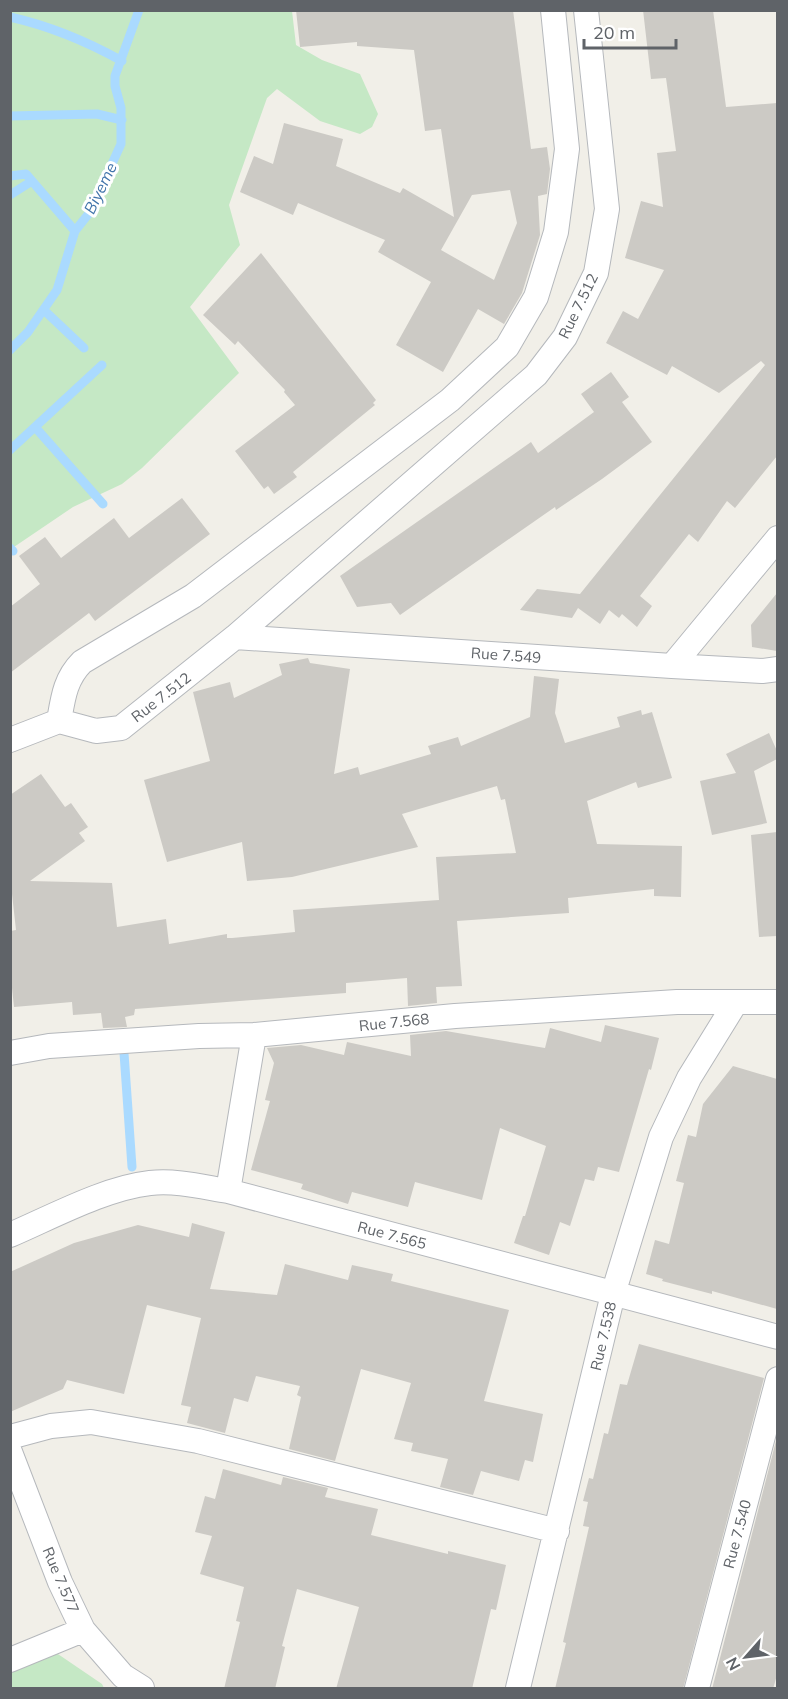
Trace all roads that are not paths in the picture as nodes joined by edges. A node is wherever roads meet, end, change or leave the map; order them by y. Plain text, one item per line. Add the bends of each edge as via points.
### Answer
1 (553, 10) edge
2 (586, 10) edge
3 (777, 538) edge
4 (235, 638) junction
5 (672, 666) junction
6 (777, 669) edge
7 (59, 721) junction
8 (10, 740) edge
9 (736, 1002) junction
10 (777, 1002) edge
11 (254, 1035) junction
12 (10, 1053) edge
13 (228, 1191) junction
14 (10, 1234) edge
15 (613, 1294) junction
16 (777, 1337) edge
17 (777, 1379) edge
18 (10, 1437) edge
19 (10, 1452) edge
20 (557, 1531) junction
21 (83, 1630) junction
22 (10, 1660) edge
23 (142, 1689) edge
24 (518, 1689) edge
25 (697, 1689) edge

1 - 7 street via 567,149 556,232 536,297 507,347 450,400 193,596 82,663 72,672
2 - 4 street, Rue 7.512 via 607,209 596,273 565,337 536,375
3 - 5 street
4 - 5 street, Rue 7.549
4 - 7 street, Rue 7.512 via 121,728 96,730
5 - 6 street, Rue 7.549
7 - 8 street
9 - 10 street, Rue 7.568
9 - 11 street, Rue 7.568 via 455,1016
9 - 15 street, Rue 7.538 via 689,1078 661,1137
11 - 12 street, Rue 7.568 via 49,1046
11 - 13 street
13 - 14 street, Rue 7.565 via 176,1182 149,1183 110,1192
13 - 15 street, Rue 7.565
15 - 16 street, Rue 7.565
15 - 20 street, Rue 7.538
17 - 25 street, Rue 7.540
18 - 20 street via 51,1426 91,1422 139,1430 198,1441
19 - 21 street, Rue 7.577 via 60,1582
20 - 24 street, Rue 7.538
21 - 22 street
21 - 23 street, Rue 7.577 via 123,1676

